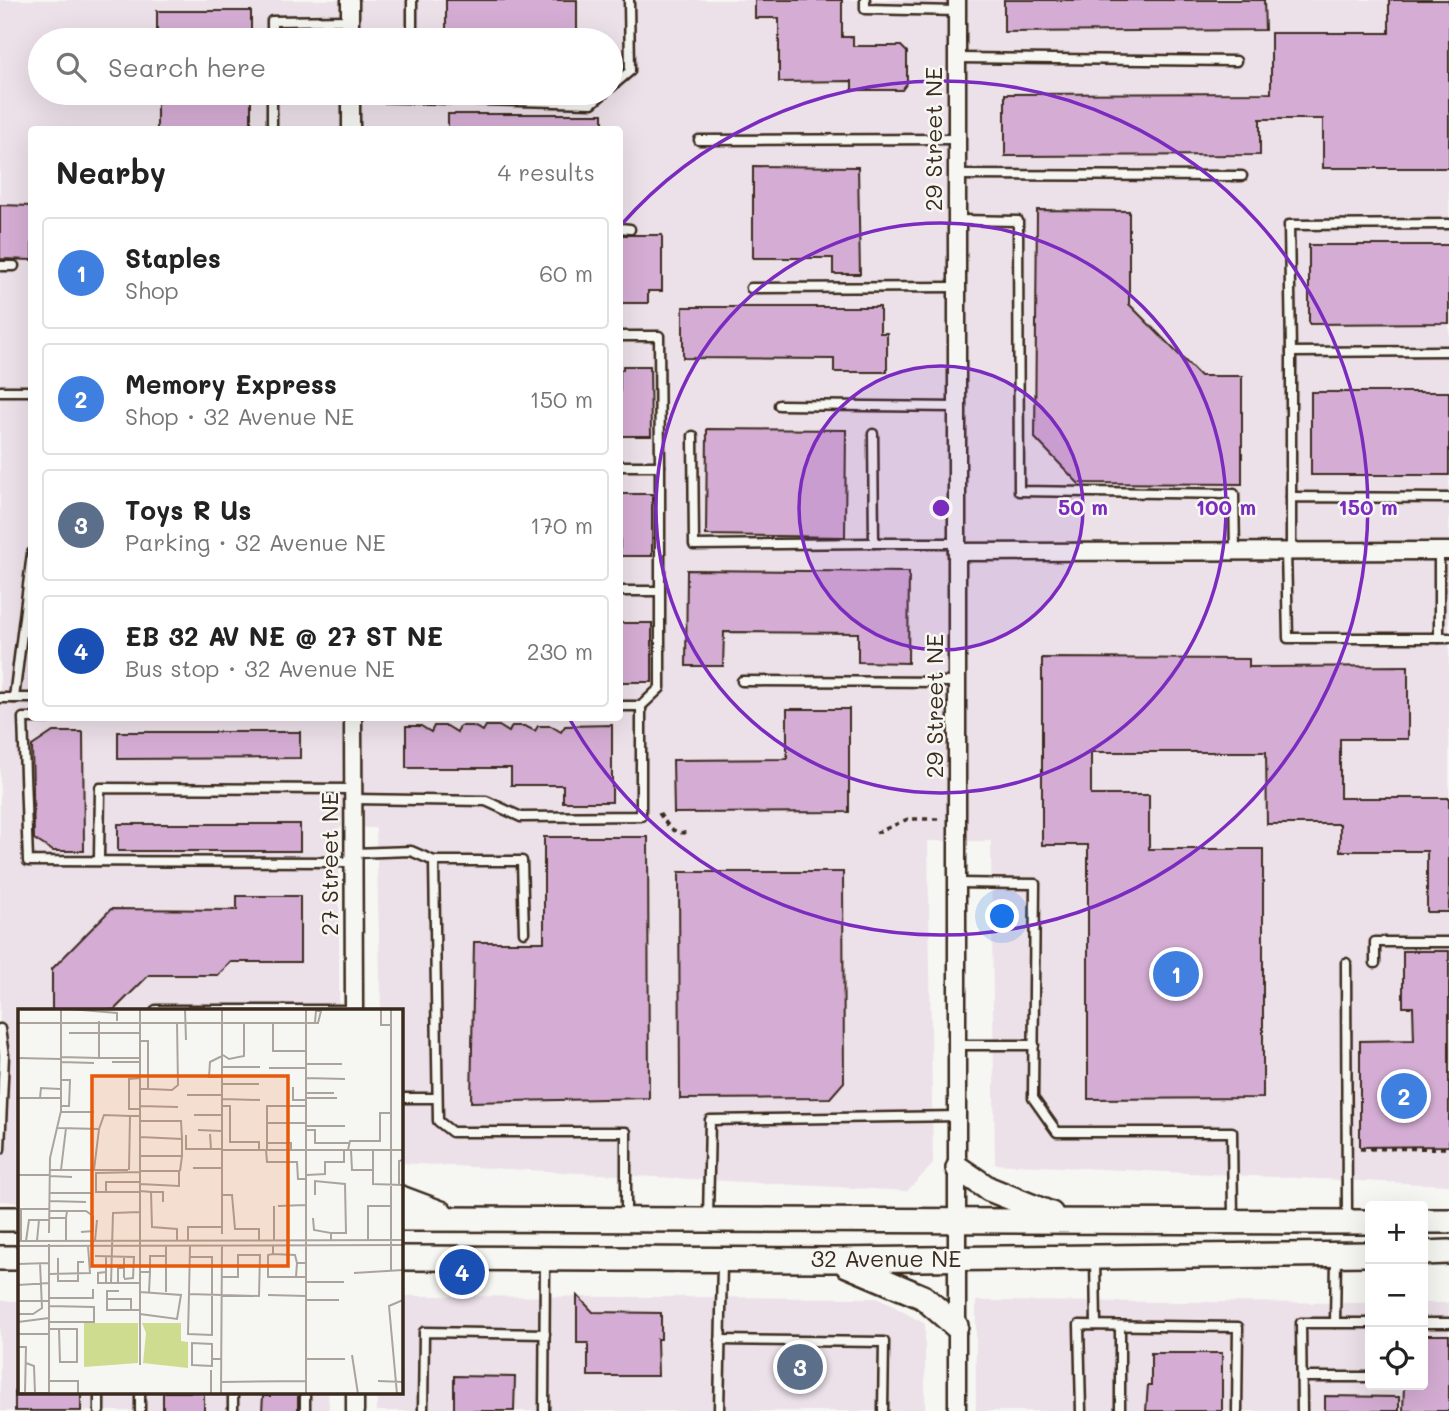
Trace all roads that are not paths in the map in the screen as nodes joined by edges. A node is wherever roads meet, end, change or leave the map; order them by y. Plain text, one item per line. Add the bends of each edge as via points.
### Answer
1 (350, 0) edge
2 (412, 0) edge
3 (629, 0) edge
4 (865, 0) edge
5 (957, 5) edge
6 (350, 20) junction
7 (272, 28) edge
8 (350, 28) edge
9 (412, 28) edge
10 (957, 58) junction
11 (1236, 61) dead end
12 (623, 77) edge
13 (272, 105) edge
14 (351, 105) edge
15 (272, 126) edge
16 (351, 126) edge
17 (699, 139) dead end
18 (957, 139) junction
19 (957, 175) junction
20 (1242, 176) dead end
21 (957, 220) junction
22 (1449, 224) edge
23 (623, 229) edge
24 (630, 229) dead end
25 (0, 266) edge
26 (14, 266) dead end
27 (957, 287) junction
28 (751, 288) dead end
29 (623, 336) edge
30 (1449, 351) edge
31 (1291, 352) junction
32 (0, 391) edge
33 (28, 391) edge
34 (779, 405) dead end
35 (957, 407) junction
36 (873, 434) dead end
37 (693, 436) dead end
38 (623, 466) edge
39 (660, 466) junction
40 (1292, 497) junction
41 (1449, 498) edge
42 (874, 543) junction
43 (957, 547) junction
44 (1235, 551) junction
45 (1289, 551) junction
46 (1444, 551) edge
47 (28, 584) edge
48 (623, 591) edge
49 (660, 591) junction
50 (1439, 638) junction
51 (1449, 638) edge
52 (742, 681) dead end
53 (957, 682) junction
54 (0, 698) edge
55 (14, 698) junction
56 (28, 698) edge
57 (623, 706) edge
58 (641, 706) junction
59 (28, 718) edge
60 (353, 721) edge
61 (353, 794) junction
62 (353, 857) junction
63 (99, 859) junction
64 (434, 861) junction
65 (958, 883) junction
66 (524, 932) dead end
67 (1449, 942) edge
68 (1346, 963) dead end
69 (1375, 963) dead end
70 (354, 1009) edge
71 (0, 1029) edge
72 (1, 1039) edge
73 (958, 1045) junction
74 (1034, 1045) junction
75 (436, 1097) junction
76 (402, 1098) edge
77 (958, 1116) junction
78 (0, 1149) edge
79 (958, 1168) junction
80 (402, 1198) edge
81 (0, 1219) edge
82 (18, 1219) edge
83 (402, 1219) edge
84 (457, 1219) junction
85 (626, 1219) junction
86 (958, 1219) junction
87 (1063, 1219) junction
88 (708, 1220) junction
89 (1449, 1220) edge
90 (1428, 1221) edge
91 (1233, 1222) junction
92 (1347, 1222) junction
93 (1365, 1222) edge
94 (1449, 1252) edge
95 (1428, 1253) edge
96 (1336, 1254) junction
97 (1365, 1254) edge
98 (1428, 1254) edge
99 (1095, 1256) junction
100 (0, 1258) edge
101 (18, 1258) edge
102 (402, 1258) edge
103 (545, 1259) junction
104 (959, 1259) junction
105 (1449, 1259) edge
106 (721, 1260) junction
107 (834, 1260) junction
108 (1335, 1323) junction
109 (1365, 1323) edge
110 (1428, 1323) edge
111 (1449, 1323) edge
112 (1096, 1325) junction
113 (956, 1326) junction
114 (1120, 1326) junction
115 (545, 1334) junction
116 (720, 1340) junction
117 (1302, 1377) junction
118 (1365, 1377) edge
119 (423, 1411) edge
120 (544, 1411) edge
121 (719, 1411) edge
122 (883, 1411) edge
123 (957, 1411) edge
124 (1081, 1411) edge
125 (1120, 1411) edge
126 (1237, 1411) edge
127 (1302, 1411) edge

1 - 6 street
2 - 9 lane
3 - 12 lane via 630,71
4 - 5 lane via 865,9
5 - 10 street, 29 Street NE
6 - 7 lane via 272,21
6 - 8 street
10 - 11 lane
10 - 18 street, 29 Street NE
13 - 15 lane
14 - 16 street
17 - 18 lane
18 - 19 street, 29 Street NE
19 - 20 lane
19 - 21 street, 29 Street NE
21 - 27 street, 29 Street NE
21 - 44 lane via 1018,221 1019,491 1234,494
22 - 31 lane via 1289,225
23 - 24 lane
25 - 26 lane
27 - 28 lane
27 - 35 street, 29 Street NE
29 - 39 lane via 659,336
30 - 31 lane
31 - 40 lane
32 - 33 lane
34 - 35 lane
35 - 43 street, 29 Street NE
36 - 42 lane
37 - 42 lane via 694,545
38 - 39 lane
39 - 49 lane
40 - 41 lane
40 - 45 lane
42 - 43 lane
43 - 44 street
43 - 53 street, 29 Street NE
44 - 45 street
45 - 46 street
45 - 50 lane via 1289,638
46 - 50 lane
47 - 55 lane
48 - 49 lane
49 - 58 lane via 660,688
50 - 51 lane
52 - 53 lane
53 - 65 street, 29 Street NE
54 - 55 lane
55 - 56 lane
57 - 58 lane
58 - 61 lane via 641,816 521,817 486,801
59 - 63 lane via 23,718 28,861
60 - 61 street, 27 Street NE
61 - 62 street, 27 Street NE
61 - 63 lane via 100,788
62 - 63 lane
62 - 64 lane via 411,851
62 - 70 street, 27 Street NE
64 - 66 lane via 522,861
64 - 75 lane
65 - 73 street, 29 Street NE
65 - 74 lane via 1035,884
67 - 69 lane via 1375,942
68 - 92 lane
71 - 72 lane
72 - 78 lane
73 - 74 lane
73 - 77 street, 29 Street NE
74 - 91 lane via 1033,1098 1057,1132 1232,1132
75 - 76 lane
75 - 85 lane via 438,1121 452,1132 626,1132
77 - 79 street, 29 Street NE
77 - 88 lane via 710,1120
79 - 86 street, 29 Street NE
79 - 87 main road via 989,1189
80 - 84 main road
81 - 82 main road
83 - 84 main road, 32 Avenue NE
84 - 85 main road, 32 Avenue NE
85 - 88 main road, 32 Avenue NE
86 - 87 main road, 32 Avenue NE
86 - 88 main road, 32 Avenue NE
86 - 104 street, 29 Street NE
87 - 91 main road, 32 Avenue NE
89 - 90 main road
91 - 92 main road, 32 Avenue NE
92 - 93 main road, 32 Avenue NE
94 - 95 main road
96 - 97 main road, 32 Avenue NE
96 - 99 main road, 32 Avenue NE
96 - 108 lane
98 - 105 main road
99 - 104 main road, 32 Avenue NE
99 - 112 lane
100 - 101 main road
102 - 103 main road, 32 Avenue NE
103 - 106 main road, 32 Avenue NE
103 - 115 lane
104 - 107 main road, 32 Avenue NE
104 - 113 street, 29 Street NE
106 - 107 main road, 32 Avenue NE
106 - 116 lane
107 - 113 main road via 923,1297
108 - 109 lane
108 - 117 lane via 1301,1323
110 - 111 lane
112 - 114 lane
112 - 124 lane via 1079,1325
113 - 123 street, 29 Street NE
114 - 125 lane
114 - 126 lane via 1238,1327
115 - 119 lane via 424,1332
115 - 120 lane
116 - 121 lane
116 - 122 lane via 884,1342
117 - 118 lane
117 - 127 lane

